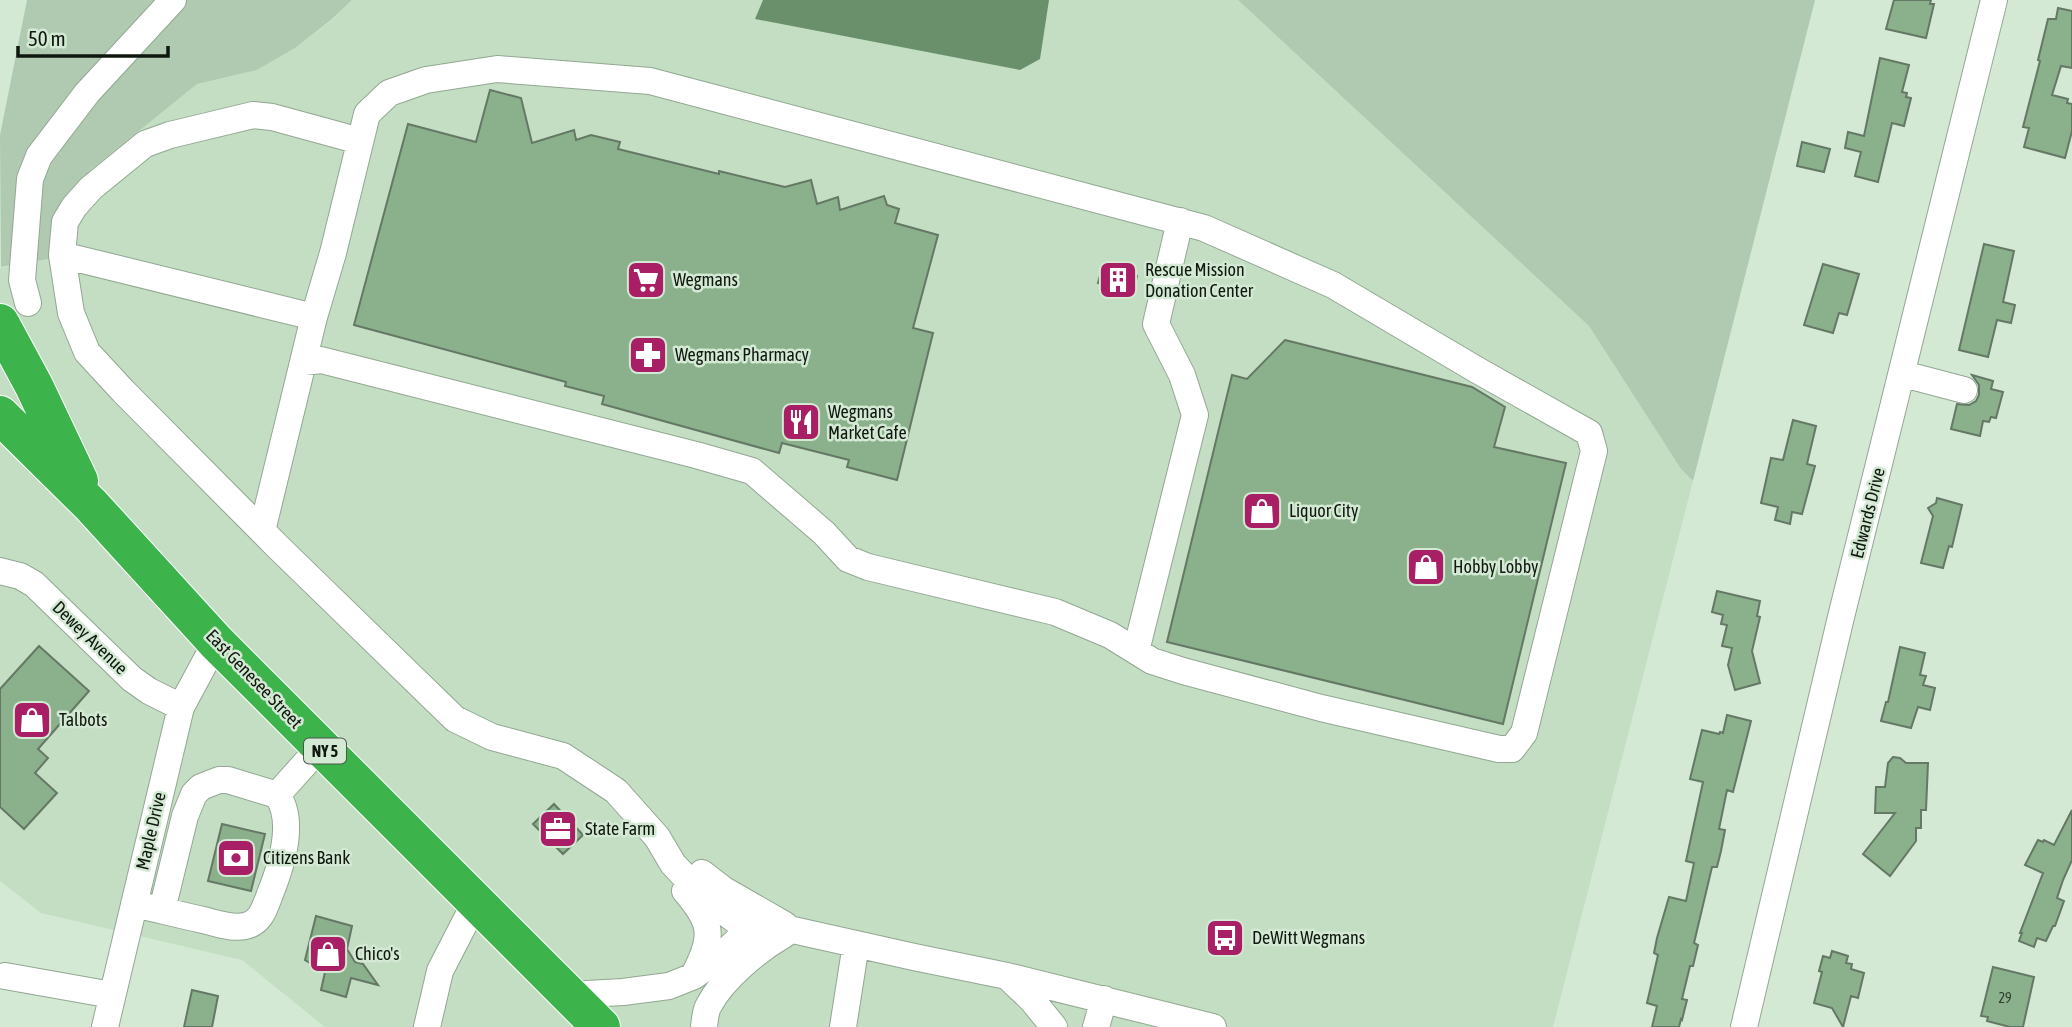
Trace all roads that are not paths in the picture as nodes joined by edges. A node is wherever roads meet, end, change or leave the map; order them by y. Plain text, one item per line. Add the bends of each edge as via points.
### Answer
1 (173, 0) edge
2 (1994, 0) edge
3 (360, 141) junction
4 (1180, 221) junction
5 (62, 255) junction
6 (14, 313) edge
7 (314, 317) junction
8 (303, 362) junction
9 (1903, 374) junction
10 (1964, 390) dead end
11 (0, 415) edge
12 (90, 505) junction
13 (262, 531) junction
14 (0, 571) edge
15 (216, 642) junction
16 (1136, 651) junction
17 (181, 707) junction
18 (320, 747) junction
19 (276, 795) junction
20 (657, 837) junction
21 (475, 903) junction
22 (134, 904) junction
23 (162, 911) junction
24 (793, 930) junction
25 (856, 944) junction
26 (694, 975) junction
27 (2, 976) edge
28 (1007, 976) junction
29 (112, 995) junction
30 (569, 995) junction
31 (1104, 999) junction
32 (1129, 1017) edge
33 (105, 1027) edge
34 (427, 1027) edge
35 (601, 1027) edge
36 (704, 1027) edge
37 (843, 1027) edge
38 (1054, 1027) edge
39 (1096, 1027) edge
40 (1213, 1027) edge
41 (1744, 1027) edge

1 - 6 street via 87,93 39,156 30,179 22,280
2 - 9 street, Edwards Drive
3 - 4 street via 367,114 389,93 426,80 497,69 650,81
3 - 5 street via 253,115 145,144 75,207 65,222
3 - 7 street
4 - 16 street via 1156,324 1182,375 1195,415
4 - 16 street via 1333,285 1589,433 1594,451 1524,733 1512,749 1321,708 1152,661
5 - 7 street
5 - 13 street via 71,313 87,352
6 - 12 highway via 34,386
7 - 8 street
8 - 13 street
8 - 16 street via 321,359 752,471 848,558 867,567 1055,612
9 - 10 street
9 - 41 street, Edwards Drive
11 - 12 highway, East Genesee Street / NY 5
12 - 15 highway, East Genesee Street / NY 5
13 - 20 street via 456,719 492,737 563,756 616,790
14 - 17 street, Dewey Avenue via 34,584 132,679
15 - 17 street, Maple Drive
15 - 18 highway, East Genesee Street / NY 5
17 - 22 street, Maple Drive
18 - 19 street
18 - 21 highway, East Genesee Street / NY 5
19 - 23 street via 228,780 201,787 194,794
19 - 23 street via 284,816 285,847 258,920 243,927 230,926
20 - 24 street via 673,864 705,898 742,925
20 - 26 street via 657,859 702,911 708,932 705,955
21 - 30 highway, East Genesee Street / NY 5
21 - 34 street via 440,971
22 - 23 street
22 - 29 street, Maple Drive
24 - 25 street
24 - 26 street via 741,937
24 - 36 street via 765,946 726,983 708,1006
25 - 28 street
25 - 37 street
26 - 30 street via 669,986
27 - 29 street
28 - 31 street
28 - 38 street
29 - 33 street, Maple Drive
30 - 35 highway, East Genesee Street / NY 5
31 - 32 street
31 - 39 street
32 - 40 street

